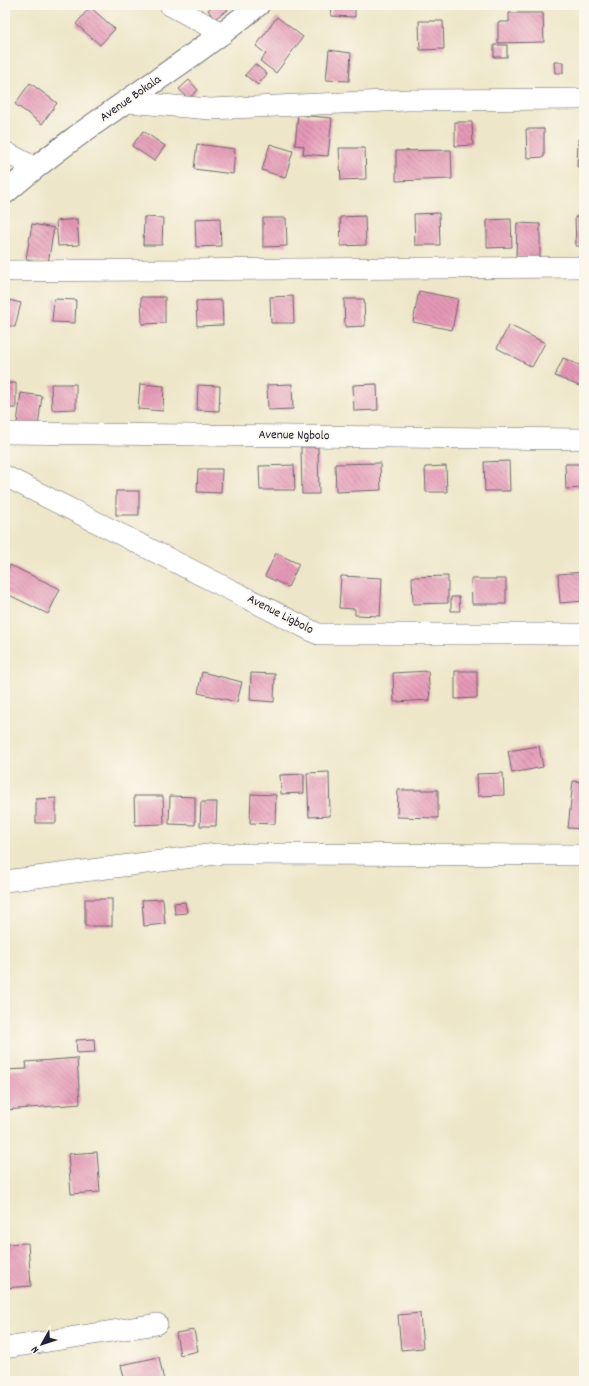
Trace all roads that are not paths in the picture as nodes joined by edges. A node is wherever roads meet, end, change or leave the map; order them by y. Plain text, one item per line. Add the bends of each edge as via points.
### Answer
1 (170, 5) edge
2 (258, 5) edge
3 (223, 34) junction
4 (584, 99) edge
5 (127, 102) junction
6 (5, 152) edge
7 (34, 167) junction
8 (5, 193) edge
9 (584, 267) edge
10 (5, 271) edge
11 (5, 433) edge
12 (584, 439) edge
13 (5, 476) edge
14 (584, 634) edge
15 (584, 855) edge
16 (5, 881) edge
17 (157, 1324) dead end
18 (5, 1348) edge

1 - 3 street
2 - 3 street, Avenue Bokala
3 - 5 street, Avenue Bokala
4 - 5 street via 407,100 210,109
5 - 7 street, Avenue Bokala
6 - 7 street
7 - 8 street, Avenue Bokala
9 - 10 street
11 - 12 street, Avenue Ngbolo
13 - 14 street, Avenue Ligbolo via 318,634
15 - 16 street via 216,854
17 - 18 street

